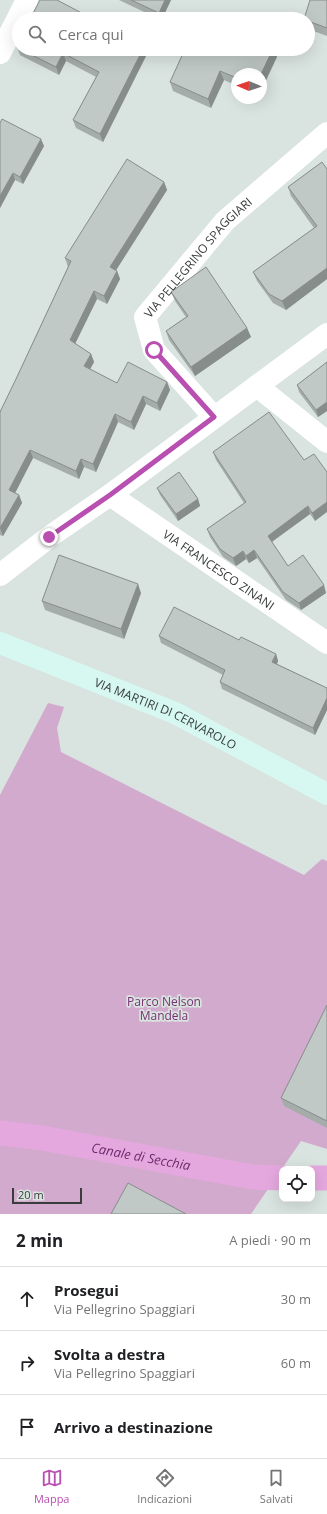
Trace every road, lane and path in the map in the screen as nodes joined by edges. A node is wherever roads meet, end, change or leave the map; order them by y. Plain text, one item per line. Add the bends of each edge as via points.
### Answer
1 (27, 0) edge
2 (21, 12) edge
3 (12, 29) edge
4 (0, 53) edge
5 (327, 133) edge
6 (327, 334) edge
7 (257, 386) junction
8 (214, 417) junction
9 (327, 442) edge
10 (110, 495) junction
11 (0, 575) edge
12 (0, 643) edge
13 (327, 643) edge
14 (327, 794) edge

1 - 2 street
3 - 4 street
5 - 8 street, VIA PELLEGRINO SPAGGIARI via 225,221 146,317 154,350
6 - 7 street
7 - 8 street
7 - 9 street
8 - 10 street
10 - 11 street
10 - 13 street, VIA FRANCESCO ZINANI
12 - 14 main road, VIA MARTIRI DI CERVAROLO via 175,713

